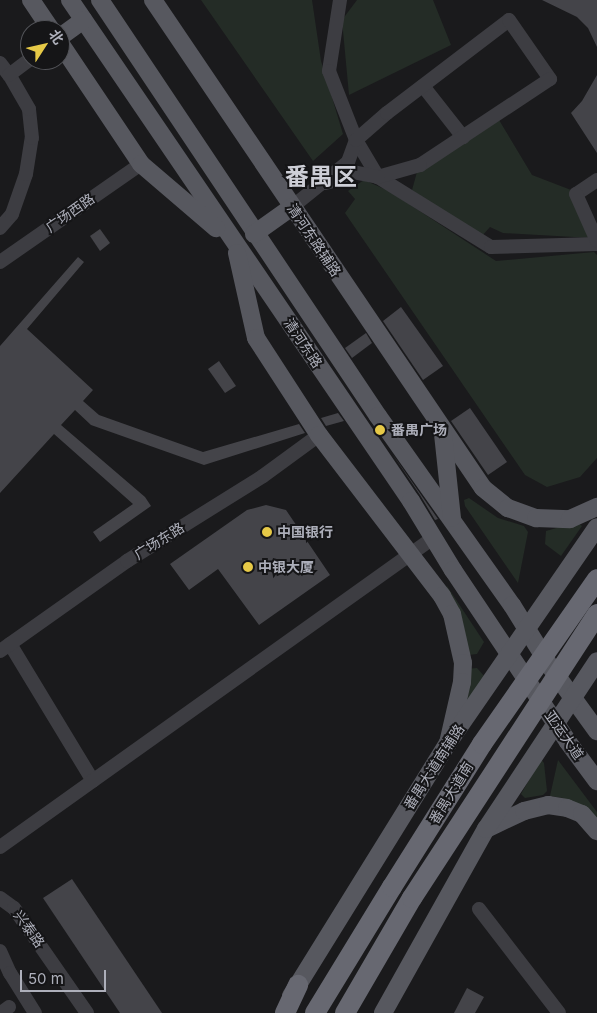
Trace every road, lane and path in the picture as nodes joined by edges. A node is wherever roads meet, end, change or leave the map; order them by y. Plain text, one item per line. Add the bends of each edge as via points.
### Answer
1 (31, 0) edge
2 (70, 0) edge
3 (100, 0) edge
4 (153, 0) edge
5 (340, 0) edge
6 (44, 20) edge
7 (83, 20) junction
8 (70, 30) edge
9 (70, 58) edge
10 (0, 64) edge
11 (20, 67) edge
12 (9, 75) junction
13 (423, 86) junction
14 (463, 137) junction
15 (356, 140) junction
16 (141, 164) junction
17 (378, 177) junction
18 (597, 180) edge
19 (325, 182) junction
20 (292, 207) junction
21 (0, 228) edge
22 (254, 234) junction
23 (597, 242) edge
24 (234, 244) junction
25 (0, 262) edge
26 (442, 430) junction
27 (319, 435) junction
28 (597, 507) edge
29 (452, 521) junction
30 (597, 527) edge
31 (433, 538) junction
32 (410, 554) junction
33 (597, 579) edge
34 (597, 614) edge
35 (526, 627) junction
36 (5, 648) edge
37 (510, 653) junction
38 (597, 661) edge
39 (549, 664) joint
40 (533, 688) joint
41 (572, 698) junction
42 (555, 723) junction
43 (597, 731) edge
44 (448, 743) junction
45 (93, 781) junction
46 (597, 781) edge
47 (486, 830) junction
48 (597, 831) edge
49 (0, 847) edge
50 (0, 898) edge
51 (479, 909) dead end
52 (0, 951) edge
53 (298, 985) junction
54 (35, 1013) edge
55 (87, 1013) edge
56 (280, 1013) edge
57 (285, 1013) edge
58 (315, 1013) edge
59 (345, 1013) edge
60 (383, 1013) edge
61 (559, 1013) edge

1 - 6 main road
2 - 7 main road, 清河东路
3 - 22 main road, 清河东路
4 - 20 main road, 清河东路辅路
5 - 15 street via 328,71
7 - 8 main road
7 - 24 main road, 清河东路
9 - 16 main road
10 - 12 street
11 - 12 street
12 - 21 street via 29,109 32,138 26,174 12,214
13 - 14 street
13 - 14 street via 509,20 550,79
13 - 15 street
14 - 17 street via 420,165
15 - 17 street
15 - 19 street via 348,162
16 - 24 main road
16 - 25 street, 广场西路
17 - 19 street via 353,172
17 - 23 street via 491,247
18 - 23 street via 576,194
19 - 20 street
20 - 22 main road
20 - 26 main road, 清河东路辅路
22 - 29 main road, 清河东路
24 - 27 main road via 256,338
24 - 31 main road, 清河东路 via 411,501
26 - 28 main road, 清河东路辅路 via 483,488 508,508 536,518 554,520 570,519
26 - 29 main road
27 - 32 main road
27 - 36 street, 广场东路 via 263,476 127,561
29 - 35 main road, 清河东路
30 - 35 main road, 番禺大道南辅路
31 - 32 street
31 - 37 main road, 清河东路
32 - 44 main road via 442,596 457,632 463,663 462,682
32 - 45 street
33 - 58 highway, 番禺大道南, bridge via 482,744
34 - 59 highway, 番禺大道南, bridge via 412,898
35 - 37 main road, 番禺大道南辅路
35 - 39 main road, 清河东路
36 - 45 street
37 - 40 main road, 清河东路
37 - 44 main road, 番禺大道南辅路
38 - 41 main road
39 - 41 main road, 亚运大道
40 - 42 main road, 亚运大道
41 - 42 main road
41 - 43 main road, 亚运大道
42 - 46 main road, 亚运大道
42 - 47 main road
44 - 53 main road, 番禺大道南辅路
45 - 49 street
47 - 48 main road via 524,811 548,805 582,814
47 - 60 main road
50 - 55 street, 兴泰路 via 14,908
51 - 61 street
52 - 54 street
53 - 56 main road, 番禺大道南辅路
53 - 57 highway

